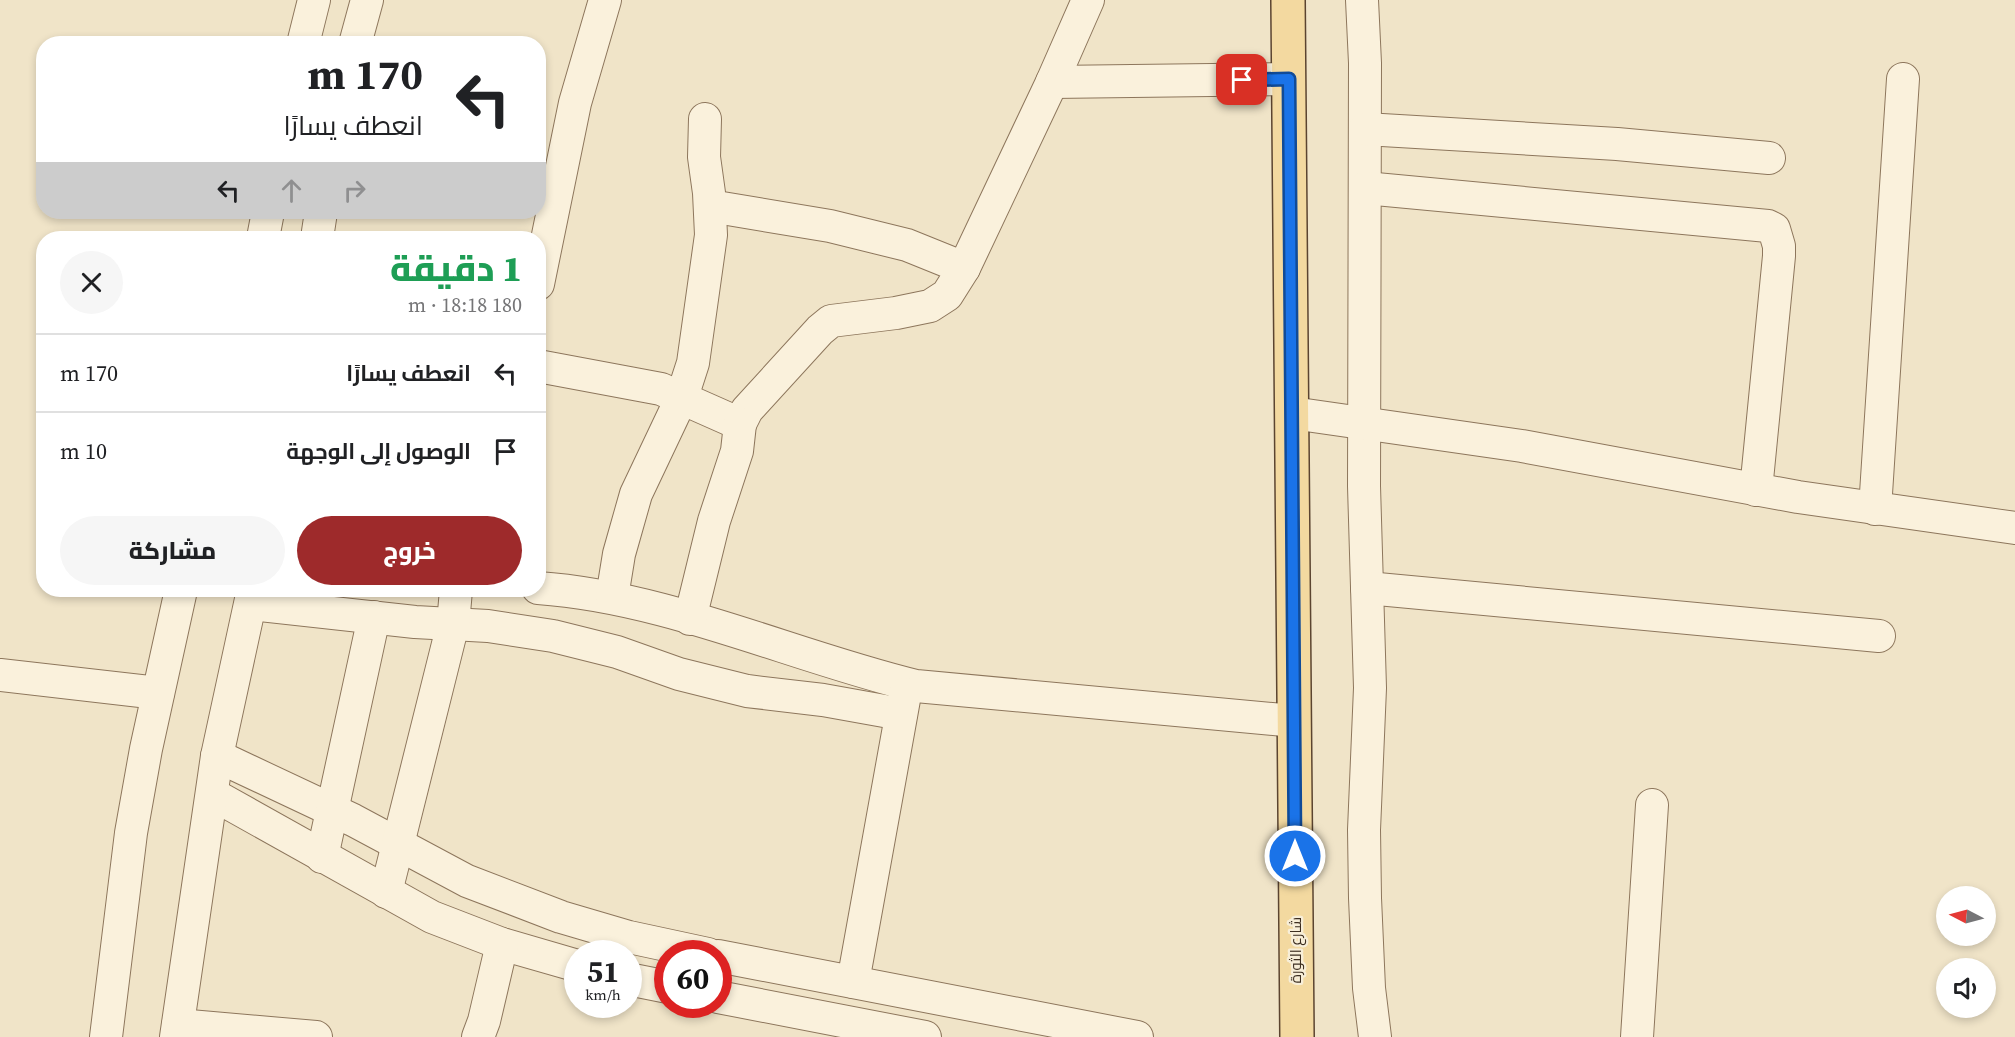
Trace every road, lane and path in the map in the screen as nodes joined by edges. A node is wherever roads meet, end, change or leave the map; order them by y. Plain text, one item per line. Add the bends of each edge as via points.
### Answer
1 (314, 0) edge
2 (368, 0) edge
3 (605, 0) edge
4 (1088, 0) edge
5 (1288, 0) edge
6 (1362, 0) edge
7 (305, 36) edge
8 (357, 36) edge
9 (1289, 79) junction
10 (1903, 79) dead end
11 (1052, 82) junction
12 (705, 119) dead end
13 (1365, 129) junction
14 (1770, 158) dead end
15 (1365, 188) junction
16 (710, 206) junction
17 (546, 246) edge
18 (964, 268) junction
19 (546, 367) edge
20 (682, 397) junction
21 (1292, 413) junction
22 (1364, 423) junction
23 (740, 424) junction
24 (1756, 490) junction
25 (1875, 509) junction
26 (2015, 528) edge
27 (1367, 588) junction
28 (546, 589) edge
29 (179, 597) edge
30 (252, 597) edge
31 (455, 597) edge
32 (612, 597) junction
33 (374, 617) junction
34 (690, 619) junction
35 (453, 624) junction
36 (1879, 636) dead end
37 (0, 675) edge
38 (906, 683) junction
39 (158, 693) junction
40 (901, 714) junction
41 (1294, 721) junction
42 (217, 756) junction
43 (212, 794) junction
44 (1652, 805) dead end
45 (333, 810) junction
46 (399, 845) junction
47 (321, 857) junction
48 (386, 892) junction
49 (654, 942) edge
50 (502, 944) junction
51 (732, 959) edge
52 (564, 962) edge
53 (853, 982) junction
54 (732, 1000) edge
55 (177, 1031) edge
56 (106, 1037) edge
57 (316, 1037) edge
58 (478, 1037) edge
59 (925, 1037) edge
60 (1137, 1037) edge
61 (1297, 1037) edge
62 (1375, 1037) edge
63 (1637, 1037) edge

1 - 7 street
2 - 8 street
3 - 17 street via 576,103
4 - 11 street
5 - 9 main road, شارع الثورة
6 - 13 street
9 - 11 street
9 - 21 main road, شارع الثورة
10 - 25 street
11 - 18 street
12 - 16 street via 704,158
13 - 14 street via 1617,144
13 - 15 street
15 - 22 street
15 - 24 street via 1774,229 1779,256
16 - 18 street via 830,226 907,245
16 - 20 street via 711,235 701,313 693,363
18 - 23 street via 947,295 930,306 831,321 747,410
19 - 20 street via 661,389
20 - 23 street
20 - 32 street via 636,494
21 - 22 street
21 - 41 main road, شارع الثورة
22 - 24 street via 1522,446
22 - 27 street
23 - 34 street via 737,451 714,521
24 - 25 street
25 - 26 street
27 - 36 street
27 - 62 street via 1370,688 1365,898
28 - 32 street
29 - 39 street
30 - 33 street
30 - 42 street
31 - 35 street
32 - 34 street
33 - 35 street
33 - 45 street
34 - 38 street
35 - 40 street via 553,636 747,690
35 - 46 street
37 - 39 street
38 - 40 street
38 - 41 street
39 - 56 street via 131,833
40 - 53 street
41 - 61 main road, شارع الثورة
42 - 43 street
42 - 45 street
43 - 47 street
43 - 55 street
44 - 63 street
45 - 46 street
45 - 47 street
46 - 48 street
46 - 49 street via 467,881 561,917
47 - 48 street
48 - 50 street via 432,917
50 - 52 street
50 - 58 street
51 - 53 street
53 - 60 street
54 - 59 street
55 - 57 street

